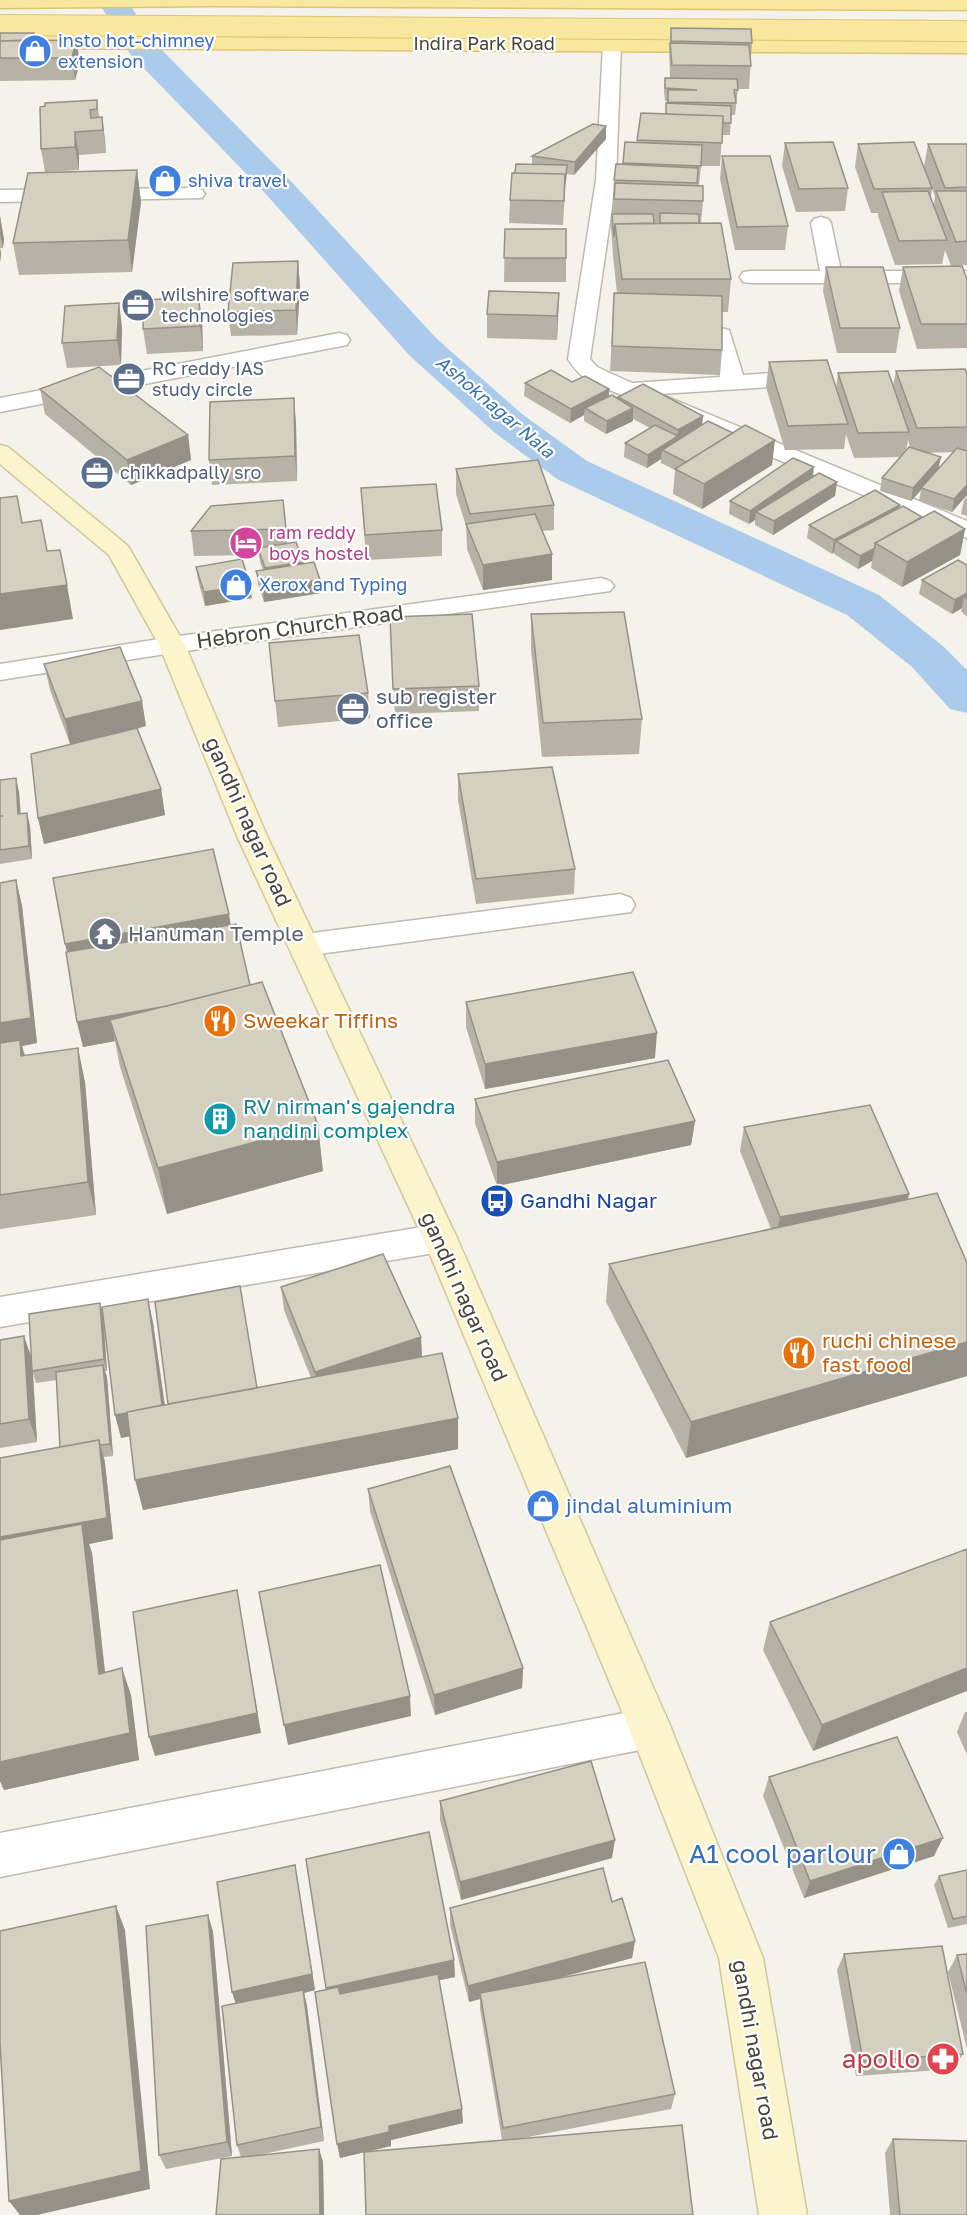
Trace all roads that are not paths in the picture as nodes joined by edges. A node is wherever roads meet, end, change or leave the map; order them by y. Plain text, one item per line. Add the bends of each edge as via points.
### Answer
1 (212, 1) edge
2 (475, 1) edge
3 (9, 3) edge
4 (857, 5) junction
5 (967, 5) edge
6 (0, 11) edge
7 (967, 17) edge
8 (967, 31) edge
9 (0, 36) edge
10 (612, 44) junction
11 (869, 47) junction
12 (967, 47) edge
13 (195, 194) dead end
14 (0, 196) edge
15 (821, 223) dead end
16 (751, 277) dead end
17 (832, 277) junction
18 (967, 277) edge
19 (721, 335) edge
20 (339, 340) dead end
21 (803, 378) edge
22 (732, 382) junction
23 (627, 390) junction
24 (0, 405) edge
25 (0, 452) edge
26 (967, 530) edge
27 (601, 586) dead end
28 (172, 645) junction
29 (0, 672) edge
30 (620, 905) dead end
31 (304, 945) junction
32 (440, 1238) junction
33 (0, 1312) edge
34 (650, 1728) junction
35 (0, 1855) edge
36 (783, 2215) edge

1 - 2 main road, Indira Park Road
1 - 3 main road, Indira Park Road
2 - 4 main road, Indira Park Road
4 - 5 main road, Indira Park Road
4 - 11 main road
6 - 7 main road
8 - 9 main road, bridge
9 - 10 main road, Indira Park Road via 212,44
10 - 11 main road, Indira Park Road
10 - 23 street via 606,180 579,358 589,372
11 - 12 main road, Indira Park Road
13 - 14 street
15 - 17 street
16 - 17 street
17 - 18 street
19 - 22 street
20 - 24 street
21 - 22 street
22 - 23 street
23 - 26 street
25 - 28 main road, gandhi nagar road via 119,551
27 - 28 street, Hebron Church Road
28 - 29 street, Hebron Church Road
28 - 31 main road, gandhi nagar road via 252,837
30 - 31 street
31 - 32 main road, gandhi nagar road
32 - 33 street
32 - 34 main road, gandhi nagar road
34 - 35 street
34 - 36 main road, gandhi nagar road via 741,1958

